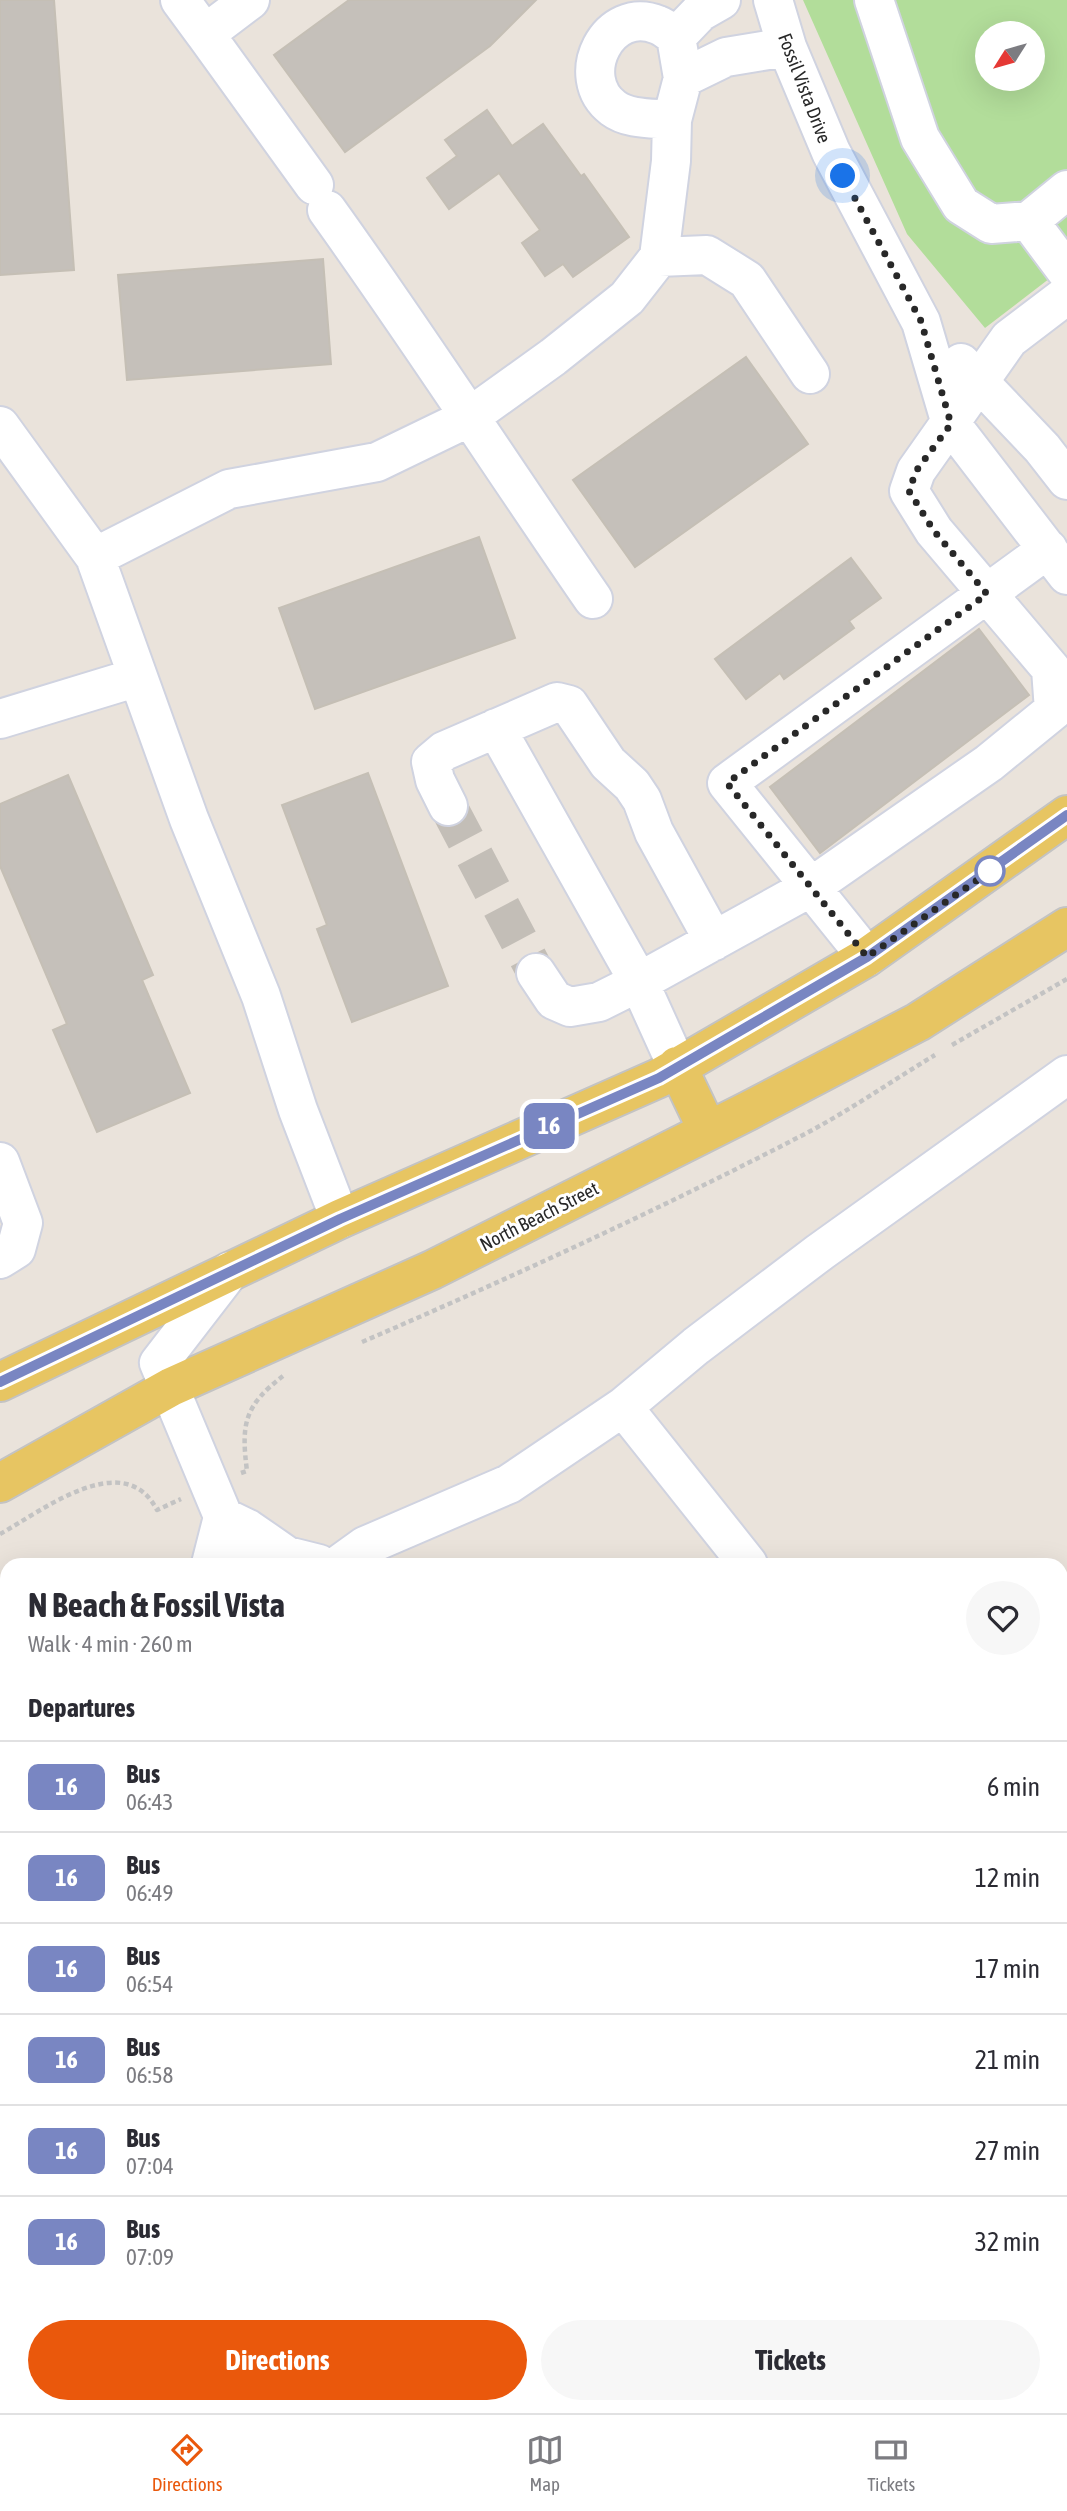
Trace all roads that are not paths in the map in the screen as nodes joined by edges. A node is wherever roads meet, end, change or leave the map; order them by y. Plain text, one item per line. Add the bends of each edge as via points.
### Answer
1 (180, 0) edge
2 (250, 0) edge
3 (721, 0) edge
4 (773, 0) edge
5 (874, 0) edge
6 (205, 34) junction
7 (676, 37) junction
8 (787, 47) junction
9 (683, 78) junction
10 (672, 120) junction
11 (1067, 190) edge
12 (1029, 221) junction
13 (659, 257) junction
14 (1067, 272) edge
15 (1067, 295) edge
16 (921, 321) junction
17 (810, 374) dead end
18 (979, 381) junction
19 (468, 418) junction
20 (951, 424) junction
21 (0, 426) edge
22 (1067, 480) edge
23 (95, 557) junction
24 (1057, 562) edge
25 (987, 594) junction
26 (593, 599) dead end
27 (138, 677) junction
28 (0, 719) edge
29 (496, 729) junction
30 (449, 806) tunnel mouth
31 (1067, 815) edge
32 (811, 887) junction
33 (1067, 927) edge
34 (714, 942) junction
35 (867, 957) junction
36 (537, 973) tunnel mouth
37 (639, 982) junction
38 (677, 1066) junction
39 (1065, 1076) edge
40 (708, 1131) junction
41 (0, 1162) edge
42 (340, 1219) junction
43 (0, 1259) edge
44 (230, 1271) junction
45 (0, 1382) edge
46 (171, 1387) junction
47 (623, 1407) junction
48 (0, 1483) edge
49 (223, 1517) junction
50 (213, 1558) edge
51 (240, 1558) edge
52 (295, 1558) edge
53 (348, 1558) edge
54 (743, 1558) edge

1 - 6 street
2 - 6 street
3 - 7 street
4 - 8 street, Fossil Vista Drive
5 - 12 street via 920,138 961,205 991,223
6 - 19 street via 423,343
7 - 9 street
7 - 10 street via 657,24 635,22 614,30 599,47 594,69 599,92 614,109 635,117
8 - 9 street via 726,57
8 - 16 street, Fossil Vista Drive via 831,152
9 - 10 street
10 - 13 street
11 - 12 street
12 - 14 street
13 - 17 street via 707,255 747,280
13 - 19 street via 627,298
15 - 18 street via 1009,339
16 - 18 street, Fossil Vista Drive
16 - 20 street, Fossil Vista Drive
18 - 20 street
18 - 22 street, Fossil Vista Drive
19 - 23 street via 377,462 229,489
19 - 26 street
20 - 24 street, Fossil Vista Drive
20 - 25 street via 916,471 909,491 934,531
21 - 23 street
23 - 27 street
24 - 25 street
25 - 32 street via 1051,670 1054,710 989,763
25 - 32 street via 727,783
27 - 28 street
27 - 42 street via 261,996
29 - 30 street via 431,761
29 - 34 street via 557,702 569,705 608,763 617,794 654,832
29 - 37 street
31 - 35 main road
32 - 34 street
32 - 35 street
33 - 40 main road, North Beach Street via 918,1022
34 - 37 street
35 - 38 main road
36 - 37 street via 554,1000 570,1007 599,1002
37 - 38 street
38 - 40 main road
38 - 42 main road
39 - 47 street via 810,1260
40 - 46 main road, North Beach Street via 432,1270
41 - 43 street via 23,1223 16,1249
42 - 44 main road
44 - 45 main road
44 - 46 street via 159,1363
46 - 48 main road, North Beach Street
46 - 49 street
47 - 53 street via 509,1484 365,1546
47 - 54 street
49 - 50 street
49 - 51 street
49 - 52 street

